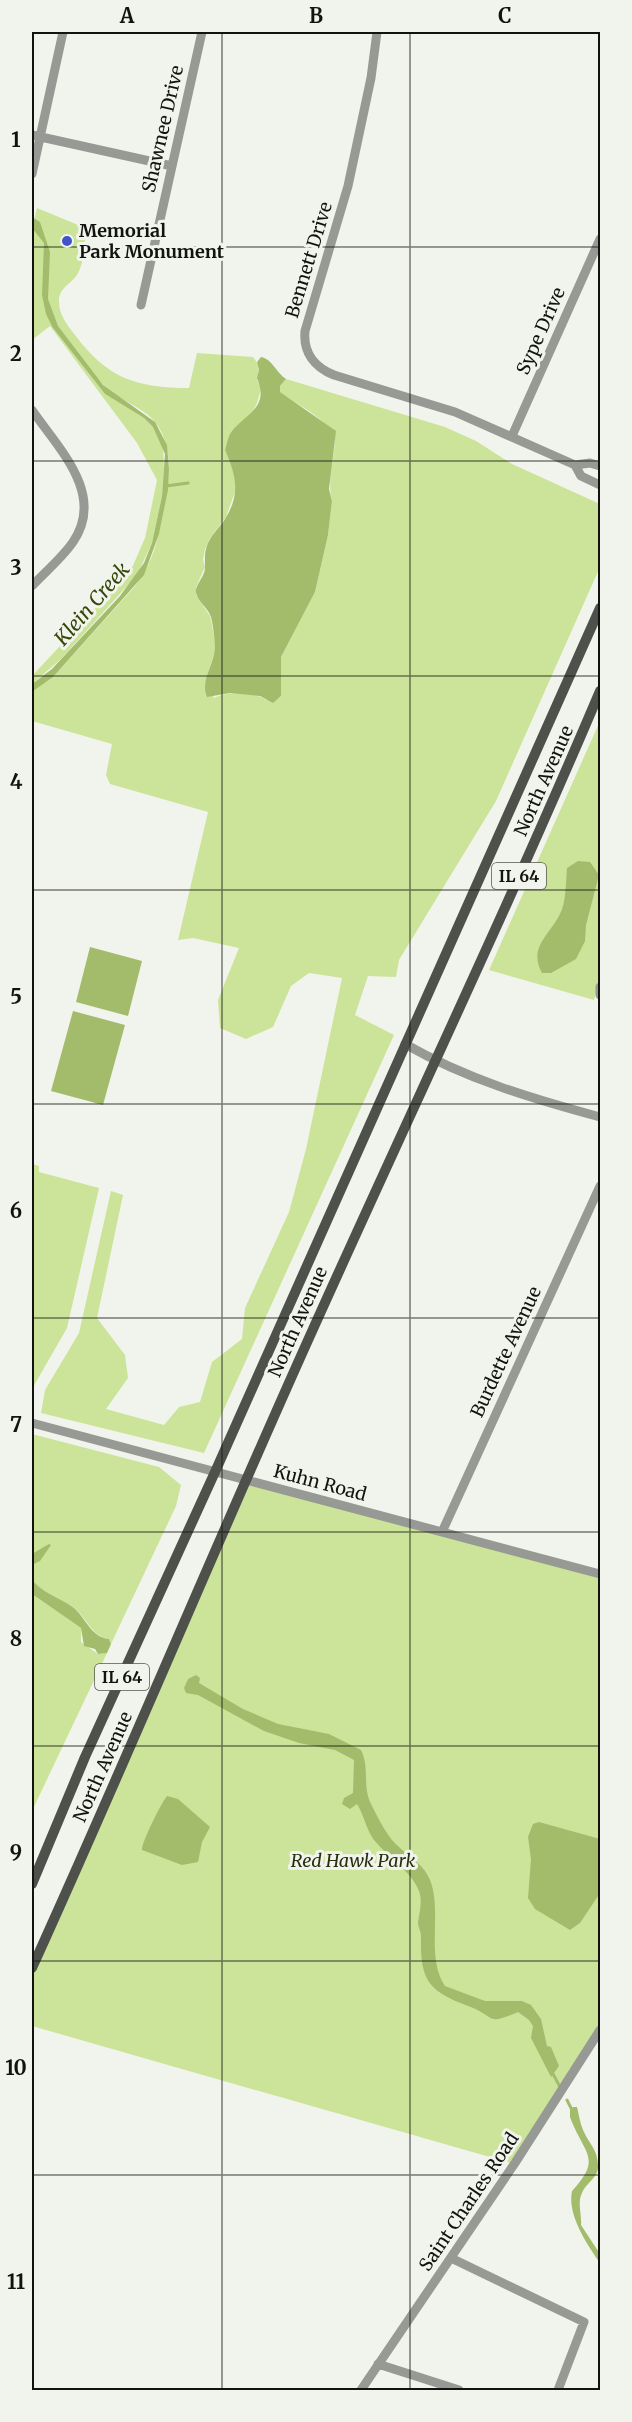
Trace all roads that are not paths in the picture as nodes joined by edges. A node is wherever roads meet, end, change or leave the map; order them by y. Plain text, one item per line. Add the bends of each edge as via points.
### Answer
1 (63, 32) edge
2 (202, 32) edge
3 (377, 32) edge
4 (36, 136) edge
5 (172, 166) junction
6 (32, 174) edge
7 (600, 239) edge
8 (141, 305) dead end
9 (32, 410) edge
10 (512, 436) junction
11 (575, 465) junction
12 (600, 466) edge
13 (600, 485) edge
14 (32, 586) edge
15 (600, 608) edge
16 (600, 691) edge
17 (600, 987) edge
18 (600, 994) edge
19 (405, 1044) junction
20 (434, 1060) junction
21 (600, 1117) edge
22 (600, 1186) edge
23 (32, 1423) edge
24 (215, 1472) junction
25 (246, 1480) junction
26 (442, 1532) junction
27 (600, 1574) edge
28 (32, 1884) edge
29 (32, 1968) edge
30 (600, 2030) edge
31 (451, 2258) junction
32 (378, 2364) junction
33 (558, 2390) edge
34 (361, 2391) edge
35 (459, 2391) edge

1 - 4 street
2 - 5 street, Shawnee Drive
3 - 10 street, Bennett Drive via 348,186 305,331 308,352 328,373 455,412
4 - 5 street
4 - 6 street
5 - 8 street, Shawnee Drive
7 - 10 street, Sype Drive
9 - 14 street via 77,475 84,504 81,526 73,541
10 - 11 street, Bennett Drive
11 - 12 street, Bennett Drive
11 - 13 street, Bennett Drive via 581,476
15 - 19 main road, North Avenue / IL 64
16 - 20 main road, North Avenue / IL 64 via 546,820
17 - 18 street
19 - 20 street
19 - 24 main road, North Avenue / IL 64
20 - 21 street via 538,1101
20 - 25 main road, North Avenue / IL 64
22 - 26 street, Burdette Avenue
23 - 24 street, Kuhn Road
24 - 25 street, Kuhn Road
24 - 28 main road, North Avenue / IL 64 via 85,1757
25 - 26 street, Kuhn Road
25 - 29 main road, North Avenue / IL 64
26 - 27 street, Kuhn Road
30 - 31 street, Saint Charles Road
31 - 32 street, Saint Charles Road
31 - 33 street via 584,2322
32 - 34 street, Saint Charles Road
32 - 35 street

